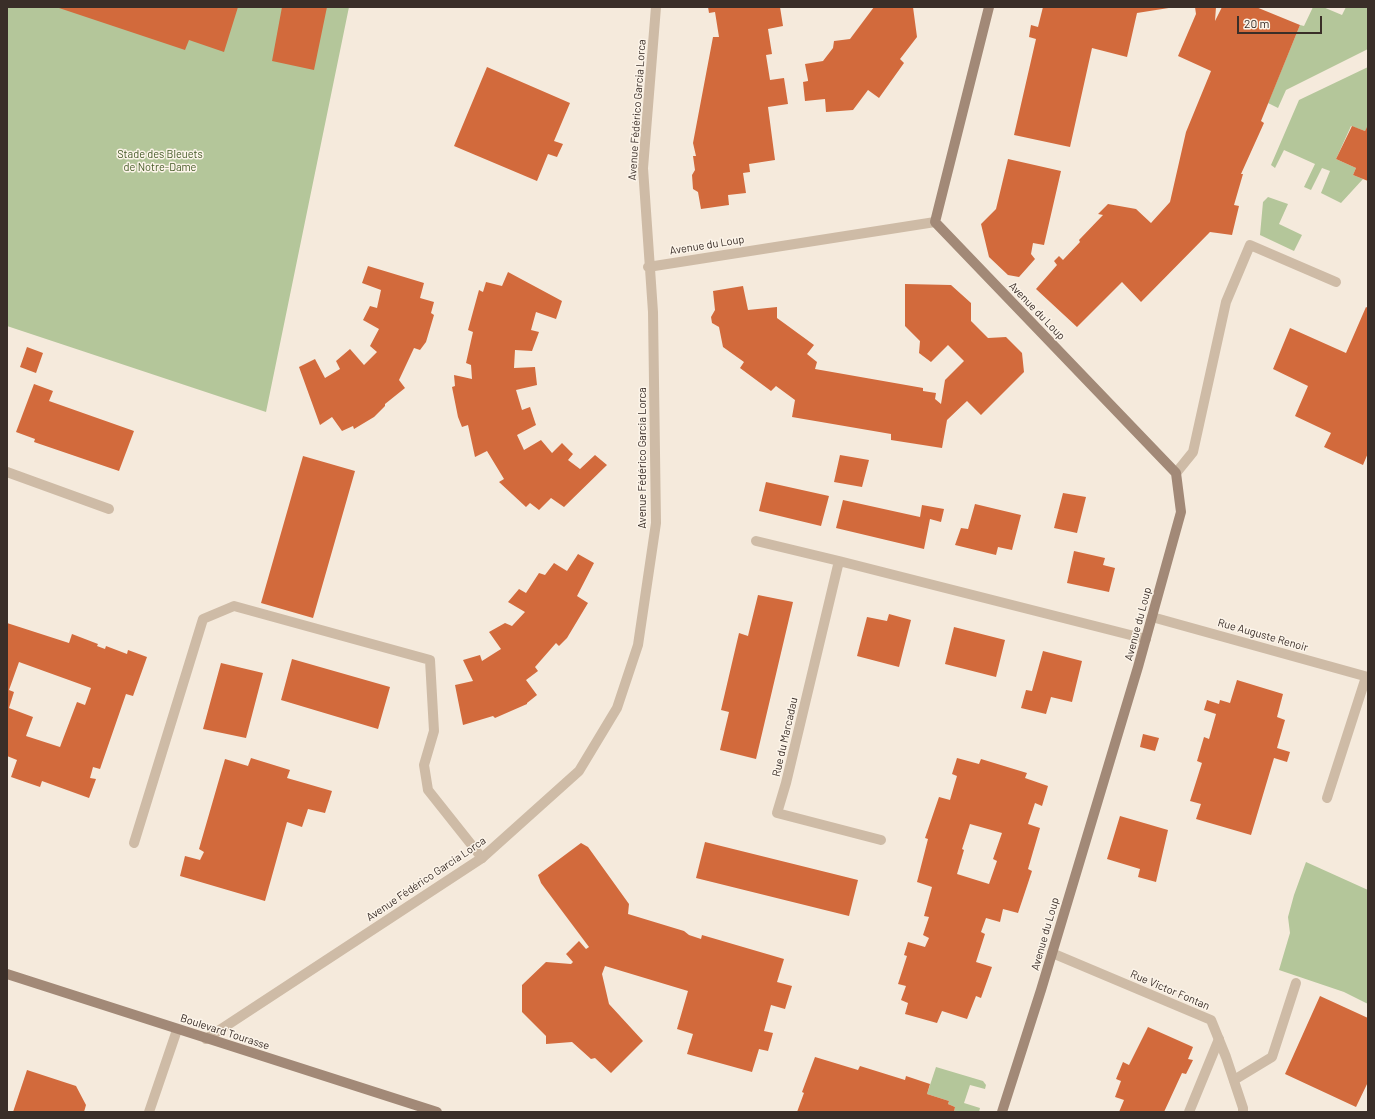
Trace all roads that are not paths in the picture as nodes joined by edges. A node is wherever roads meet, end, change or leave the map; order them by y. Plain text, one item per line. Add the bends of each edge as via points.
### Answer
1 (656, 7) edge
2 (989, 7) edge
3 (935, 222) junction
4 (648, 266) junction
5 (1336, 282) dead end
6 (7, 472) edge
7 (1176, 473) junction
8 (109, 509) dead end
9 (756, 541) dead end
10 (839, 561) junction
11 (1152, 617) junction
12 (1146, 639) junction
13 (1367, 677) edge
14 (1327, 798) dead end
15 (881, 840) dead end
16 (134, 843) dead end
17 (482, 858) junction
18 (1052, 953) junction
19 (7, 974) edge
20 (1296, 983) dead end
21 (177, 1030) junction
22 (206, 1039) junction
23 (1219, 1039) junction
24 (1234, 1080) junction
25 (149, 1112) edge
26 (437, 1112) edge
27 (1002, 1112) edge
28 (1189, 1112) edge
29 (1243, 1112) edge

1 - 4 street, Avenue Fédérico Garcia Lorca via 643,168
2 - 3 street
3 - 4 street, Avenue du Loup
3 - 7 street, Avenue du Loup
4 - 17 street, Avenue Fédérico Garcia Lorca via 652,312 656,523 638,645 617,708 579,771
5 - 7 street via 1250,245 1226,302 1193,452
6 - 8 street
7 - 11 street, Avenue du Loup via 1181,512
9 - 10 street
10 - 12 street
10 - 15 street, Rue du Marcadau via 777,813
11 - 12 street, Avenue du Loup
11 - 13 street, Rue Auguste Renoir
12 - 18 street, Avenue du Loup
13 - 14 street
16 - 17 street via 203,619 234,606 430,660 434,731 424,765 428,790
17 - 22 street, Avenue Fédérico Garcia Lorca
18 - 23 street, Rue Victor Fontan via 1211,1020
18 - 27 street, Avenue du Loup
19 - 21 street, Boulevard Tourasse
20 - 24 street via 1272,1057
21 - 22 street, Boulevard Tourasse
21 - 25 street
22 - 26 street, Boulevard Tourasse
23 - 24 street, Rue Victor Fontan
23 - 28 street
24 - 29 street, Rue Victor Fontan

